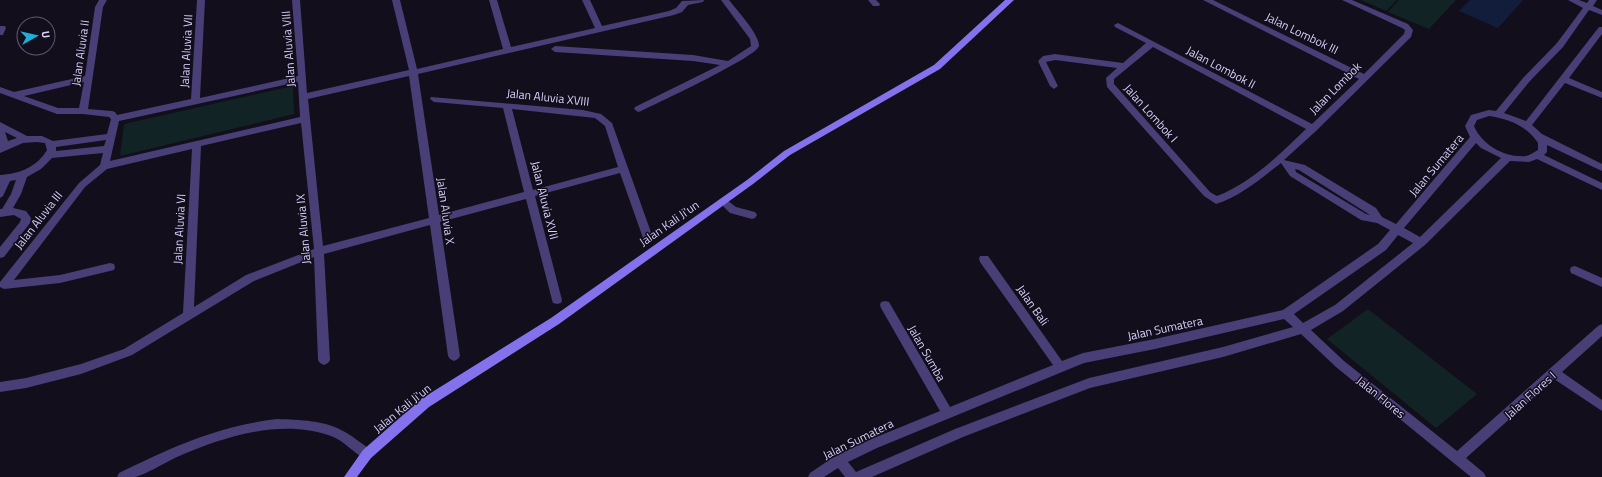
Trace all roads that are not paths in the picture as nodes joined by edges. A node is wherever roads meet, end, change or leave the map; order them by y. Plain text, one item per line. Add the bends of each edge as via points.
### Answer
1 (103, 0) edge
2 (201, 0) edge
3 (296, 0) edge
4 (396, 0) edge
5 (493, 0) edge
6 (586, 0) edge
7 (700, 0) edge
8 (725, 0) edge
9 (1010, 0) edge
10 (1207, 0) edge
11 (1346, 0) edge
12 (1572, 0) edge
13 (684, 2) edge
14 (1590, 3) edge
15 (1602, 13) edge
16 (1118, 25) dead end
17 (599, 29) junction
18 (1602, 29) edge
19 (1152, 43) junction
20 (508, 49) junction
21 (555, 49) dead end
22 (729, 64) junction
23 (1124, 66) junction
24 (413, 71) junction
25 (90, 78) junction
26 (302, 78) junction
27 (1364, 78) junction
28 (1564, 79) junction
29 (1054, 86) dead end
30 (0, 90) edge
31 (14, 95) junction
32 (1602, 96) edge
33 (304, 97) junction
34 (434, 99) dead end
35 (196, 102) junction
36 (507, 106) junction
37 (638, 109) dead end
38 (83, 111) junction
39 (1498, 114) junction
40 (305, 119) junction
41 (114, 120) junction
42 (0, 125) edge
43 (1527, 126) junction
44 (0, 129) edge
45 (1313, 129) junction
46 (112, 136) junction
47 (1540, 137) junction
48 (1475, 138) junction
49 (26, 139) junction
50 (51, 144) junction
51 (197, 144) junction
52 (0, 149) edge
53 (108, 149) junction
54 (49, 155) junction
55 (1539, 156) junction
56 (1508, 157) junction
57 (1284, 162) junction
58 (104, 166) junction
59 (1602, 168) edge
60 (623, 169) junction
61 (23, 174) junction
62 (3, 178) edge
63 (1602, 187) edge
64 (0, 194) edge
65 (530, 194) junction
66 (1216, 200) joint
67 (723, 201) junction
68 (2, 212) edge
69 (752, 215) dead end
70 (434, 220) junction
71 (1398, 230) junction
72 (648, 238) dead end
73 (1421, 242) junction
74 (319, 251) junction
75 (0, 254) edge
76 (984, 259) dead end
77 (110, 267) dead end
78 (1575, 270) dead end
79 (1602, 283) edge
80 (2, 288) edge
81 (557, 300) dead end
82 (885, 305) dead end
83 (1286, 314) junction
84 (188, 315) junction
85 (1303, 329) junction
86 (1602, 329) edge
87 (454, 356) dead end
88 (324, 360) dead end
89 (1060, 367) junction
90 (1554, 374) junction
91 (0, 387) edge
92 (1602, 406) edge
93 (947, 413) junction
94 (367, 454) junction
95 (1457, 459) junction
96 (839, 460) junction
97 (123, 477) edge
98 (350, 477) edge
99 (814, 477) edge
100 (852, 477) edge
101 (859, 477) edge
102 (1480, 477) edge

1 - 25 street, Jalan Aluvia II via 99,7
2 - 35 street, Jalan Aluvia VII
3 - 26 street, Jalan Aluvia VIII
4 - 24 street, Jalan Aluvia X
5 - 20 street
6 - 17 street
7 - 13 street
8 - 22 street via 754,39 755,46
9 - 67 street, Jalan Kali Ji'un via 938,67 787,153
10 - 27 street, Jalan Lombok III
11 - 27 street, Jalan Lombok via 1409,30 1408,35
12 - 14 street
13 - 17 street via 678,10 671,13
14 - 15 street
14 - 39 street via 1560,45
16 - 19 street, Jalan Lombok II
17 - 20 street
18 - 28 street
19 - 23 street, Jalan Lombok I
19 - 45 street, Jalan Lombok II
20 - 24 street
21 - 22 street via 693,58
22 - 37 street
23 - 29 street via 1046,58 1042,61
23 - 66 street, Jalan Lombok I via 1110,78 1113,89 1207,194
24 - 33 street
24 - 70 street, Jalan Aluvia X
25 - 31 street
25 - 38 street, Jalan Aluvia II
26 - 33 street, Jalan Aluvia VIII
26 - 35 street
27 - 45 street, Jalan Lombok
28 - 32 street
28 - 43 street
30 - 31 street
31 - 38 street via 57,111
33 - 40 street, Jalan Aluvia IX
34 - 36 street, Jalan Aluvia XVIII
35 - 41 street
36 - 60 street, Jalan Aluvia XVIII via 598,116 609,125
36 - 65 street, Jalan Aluvia XVII
38 - 41 street via 112,114
39 - 43 street via 1518,120
39 - 48 street via 1480,114 1470,121 1469,126
40 - 51 street
40 - 74 street, Jalan Aluvia IX
41 - 46 street
42 - 49 street
43 - 47 street
44 - 52 street via 4,142
45 - 57 street, Jalan Lombok
46 - 50 street
46 - 53 street
47 - 55 street via 1544,148
47 - 59 street
48 - 56 street via 1489,150
48 - 71 street, Jalan Sumatera
49 - 50 street via 42,138
49 - 52 street
50 - 54 street via 52,150
51 - 58 street
51 - 84 street, Jalan Aluvia VI
53 - 54 street
53 - 58 street
54 - 61 street via 38,166
55 - 56 street via 1526,160
55 - 63 street
56 - 73 street
57 - 66 street, Jalan Lombok via 1222,200
57 - 71 street via 1293,174 1364,217 1379,220
58 - 80 street, Jalan Aluvia III via 82,185
60 - 65 street
60 - 72 street, Jalan Aluvia XVIII
61 - 62 street
61 - 68 street via 16,194
62 - 64 street
65 - 70 street
65 - 81 street, Jalan Aluvia XVII
67 - 69 street via 733,210
67 - 94 street, Jalan Kali Ji'un via 555,320 424,403
68 - 75 street via 14,211 26,218 25,223
70 - 74 street
70 - 87 street, Jalan Aluvia X
71 - 73 street
71 - 83 street, Jalan Sumatera via 1382,247
73 - 85 street via 1339,308
74 - 84 street via 250,278
74 - 88 street, Jalan Aluvia IX
76 - 89 street, Jalan Bali
77 - 80 street, Jalan Aluvia III via 60,279
78 - 79 street
82 - 93 street, Jalan Sumba
83 - 85 street, Jalan Flores
83 - 89 street, Jalan Sumatera via 1083,358
84 - 91 street via 128,352 81,369
85 - 95 street, Jalan Flores via 1340,364
85 - 101 street via 1223,352 1089,383 959,433
86 - 90 street, Jalan Flores I
89 - 93 street, Jalan Sumatera
90 - 92 street
90 - 95 street, Jalan Flores I
93 - 96 street, Jalan Sumatera
94 - 97 street via 333,432 295,423 277,424 230,432 171,453
94 - 98 street, Jalan Kali Ji'un
95 - 102 street, Jalan Flores
96 - 99 street, Jalan Sumatera
96 - 100 street

